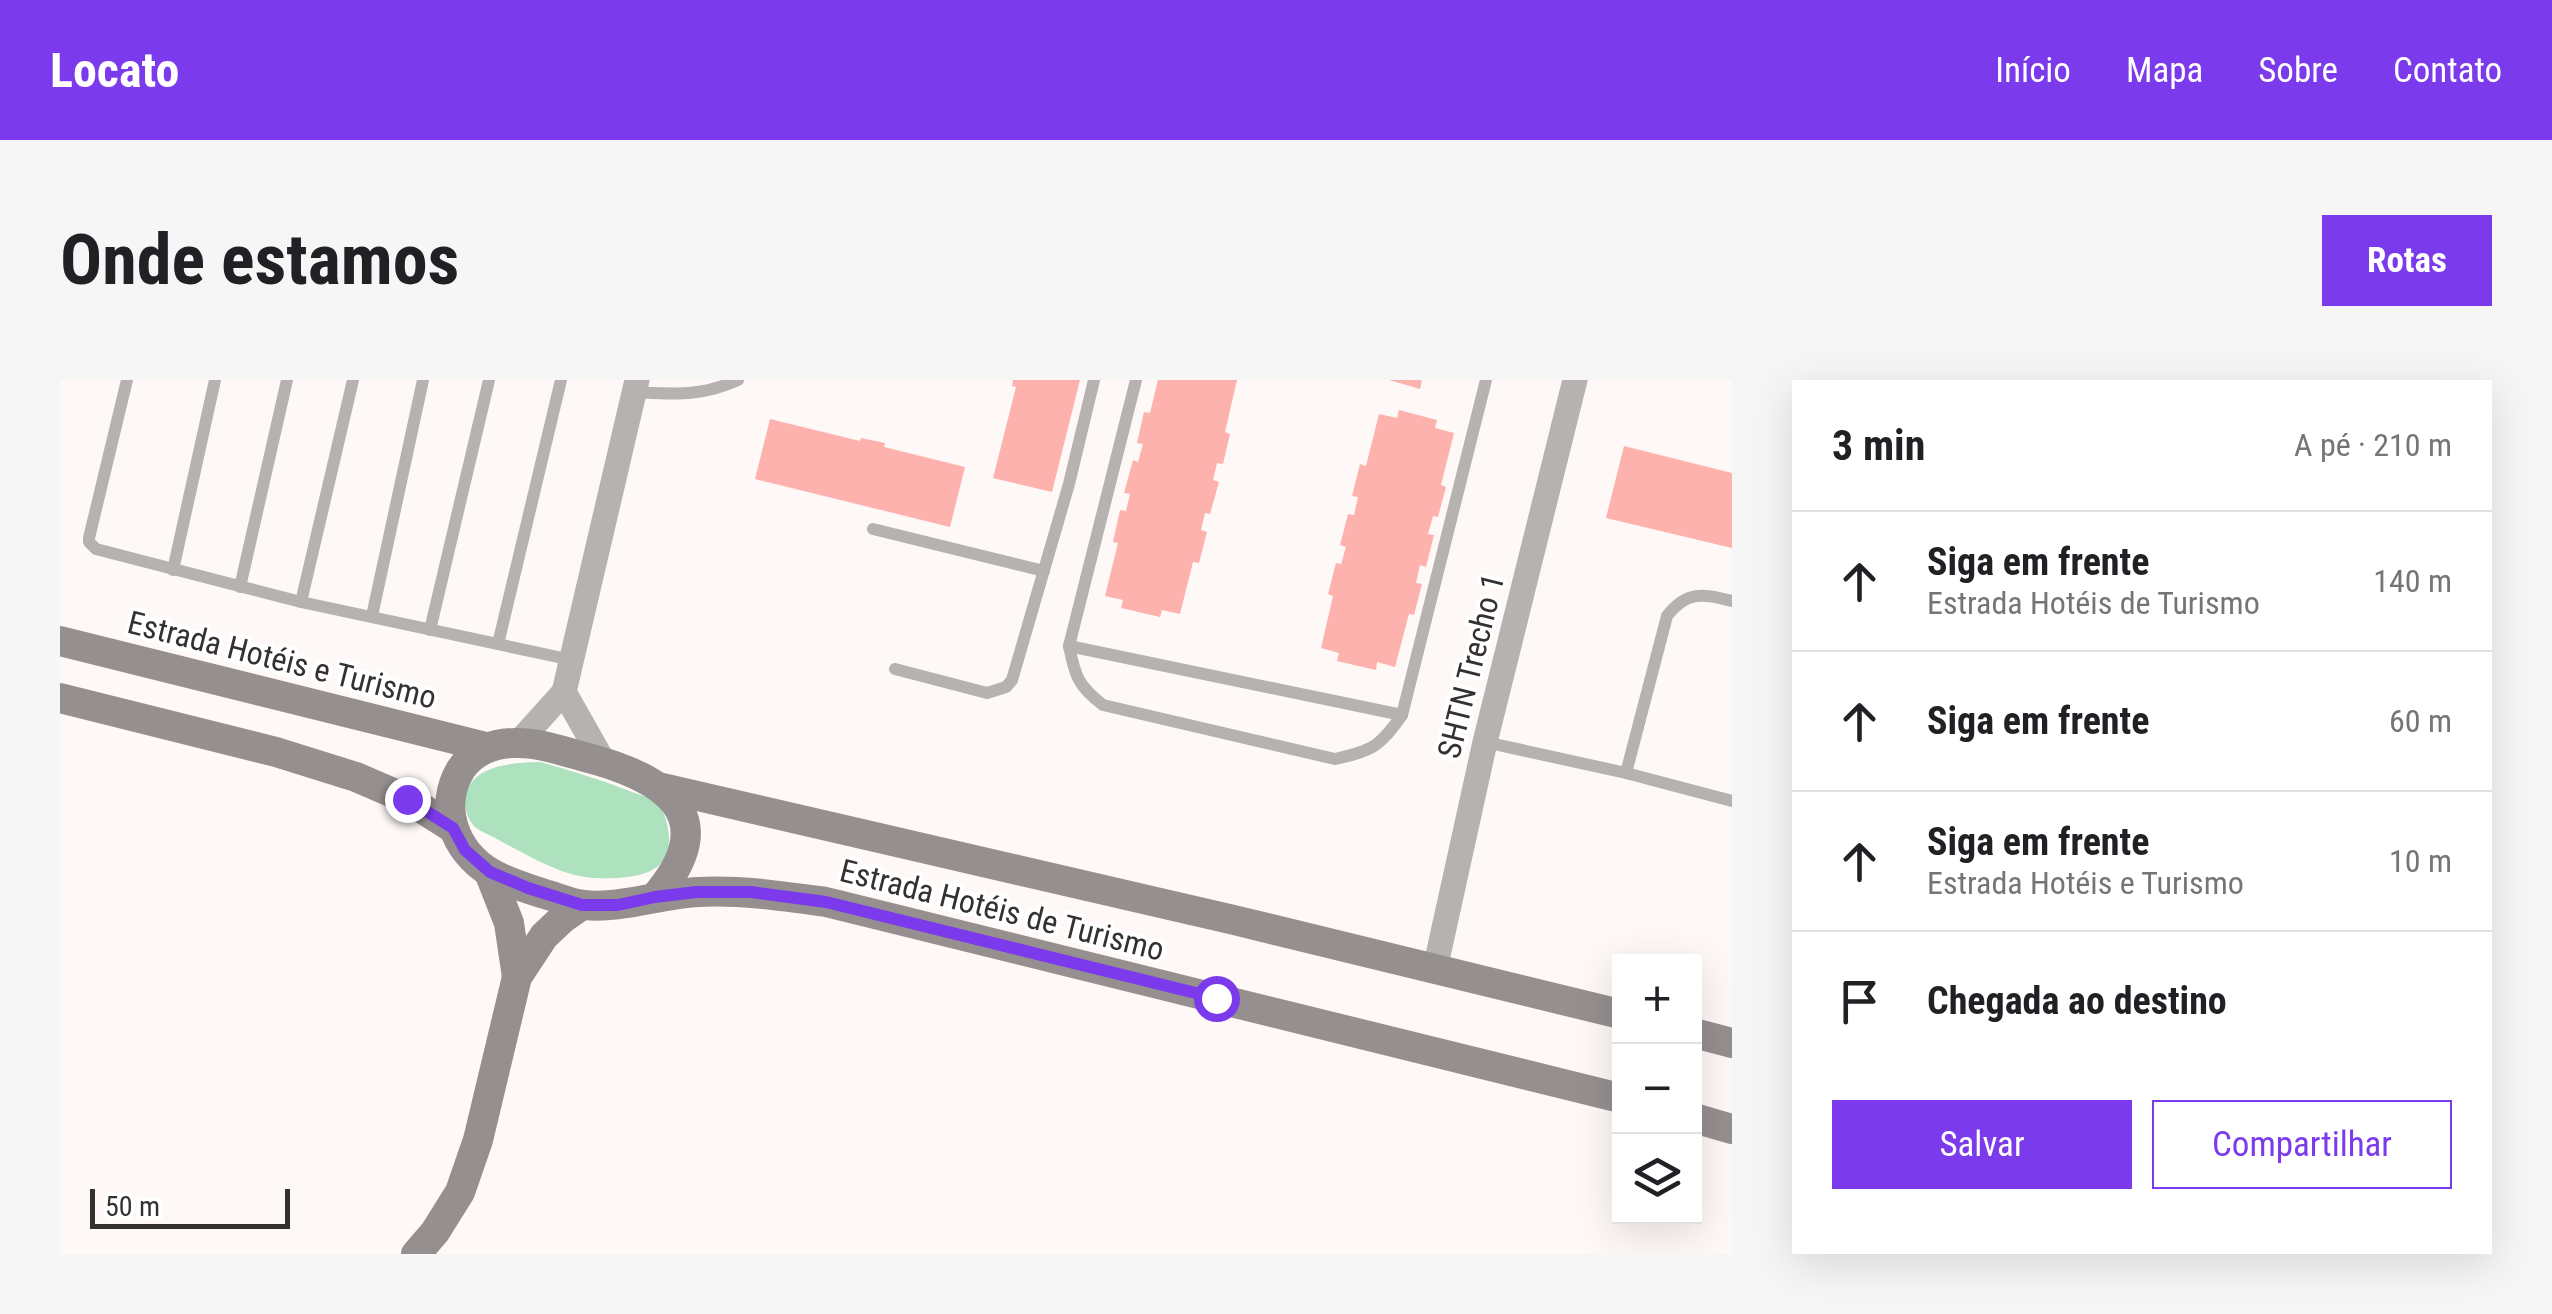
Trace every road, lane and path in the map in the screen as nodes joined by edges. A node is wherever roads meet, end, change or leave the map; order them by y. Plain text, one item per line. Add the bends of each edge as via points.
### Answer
1 (128, 380) edge
2 (215, 380) edge
3 (287, 380) edge
4 (353, 380) edge
5 (422, 380) edge
6 (489, 380) edge
7 (561, 380) edge
8 (738, 380) edge
9 (1094, 380) edge
10 (1136, 380) edge
11 (1486, 380) edge
12 (1575, 380) edge
13 (637, 383) edge
14 (873, 529) dead end
15 (174, 570) junction
16 (1044, 571) junction
17 (240, 587) junction
18 (1732, 601) edge
19 (301, 602) junction
20 (372, 616) junction
21 (430, 630) junction
22 (60, 642) edge
23 (498, 644) junction
24 (1070, 646) junction
25 (572, 660) junction
26 (895, 668) dead end
27 (564, 692) junction
28 (60, 698) edge
29 (1402, 715) junction
30 (518, 742) junction
31 (1484, 742) junction
32 (486, 747) junction
33 (602, 761) junction
34 (1626, 773) junction
35 (663, 788) junction
36 (1732, 801) edge
37 (453, 828) junction
38 (490, 872) junction
39 (655, 897) junction
40 (582, 905) junction
41 (1435, 970) junction
42 (518, 977) junction
43 (1612, 1012) edge
44 (1702, 1035) edge
45 (1732, 1044) edge
46 (1612, 1096) edge
47 (1702, 1120) edge
48 (1732, 1129) edge
49 (416, 1254) edge

1 - 15 lane via 89,538 96,549
2 - 15 lane
3 - 17 lane
4 - 19 lane
5 - 20 lane
6 - 21 lane
7 - 23 lane
8 - 13 lane via 680,394
9 - 16 lane
10 - 24 lane
11 - 29 lane
12 - 31 street, SHTN Trecho 1
13 - 25 street
14 - 16 lane
15 - 17 lane
16 - 26 lane via 1006,687 987,693
17 - 19 lane
18 - 34 lane via 1689,597 1667,616
19 - 20 lane
20 - 21 lane
21 - 23 lane
22 - 32 street, Estrada Hotéis e Turismo
23 - 25 lane
24 - 29 lane
24 - 29 lane via 1075,676 1103,705 1335,759 1365,753
25 - 27 street
27 - 30 street
27 - 33 street
28 - 37 street via 356,777
30 - 32 street
30 - 33 street
31 - 34 lane
31 - 41 street, SHTN Trecho 1
32 - 37 street via 454,782 448,806
33 - 35 street
34 - 36 lane
35 - 39 street via 687,826 673,876
35 - 41 street, Estrada Hotéis de Turismo
37 - 38 street
38 - 40 street
38 - 42 street via 509,923
39 - 40 street
39 - 46 street, Estrada Hotéis de Turismo via 751,892 826,902
40 - 42 street via 544,936
41 - 43 street, Estrada Hotéis de Turismo
42 - 49 street via 460,1192
44 - 45 street
47 - 48 street

